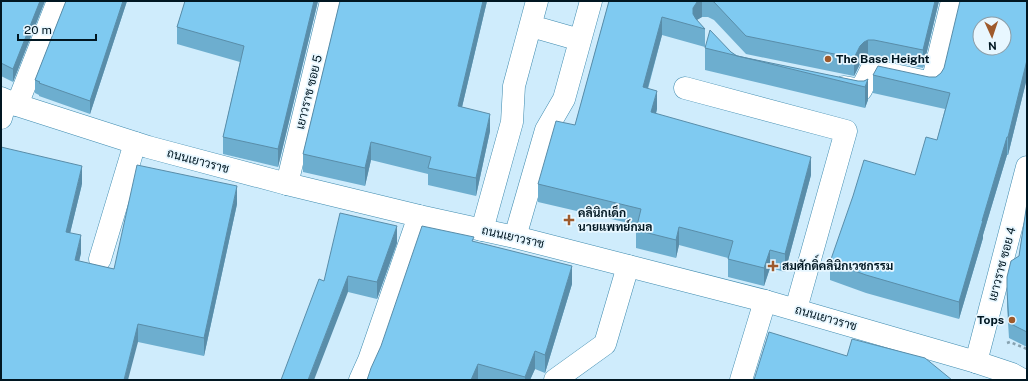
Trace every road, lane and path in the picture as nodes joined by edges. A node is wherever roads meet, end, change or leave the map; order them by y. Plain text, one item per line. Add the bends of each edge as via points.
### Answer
1 (58, 1) edge
2 (331, 1) edge
3 (538, 1) edge
4 (591, 1) edge
5 (952, 1) edge
6 (531, 26) junction
7 (580, 40) junction
8 (823, 82) edge
9 (685, 88) dead end
10 (6, 106) edge
11 (135, 143) junction
12 (1027, 167) edge
13 (287, 184) junction
14 (419, 216) junction
15 (482, 230) junction
16 (515, 237) junction
17 (100, 259) dead end
18 (628, 266) junction
19 (765, 301) junction
20 (796, 309) junction
21 (1010, 342) dead end
22 (1027, 349) edge
23 (976, 362) junction
24 (1015, 378) edge
25 (360, 380) edge
26 (555, 380) edge
27 (741, 380) edge

1 - 10 main road
2 - 13 main road, เยาวราช ซอย 5
3 - 6 main road
4 - 7 main road
5 - 8 main road via 932,83 871,70 861,90
6 - 7 main road
6 - 15 main road via 514,86 512,122
7 - 16 main road via 564,99 546,130
9 - 20 main road via 846,131
10 - 11 main road, ถนนเยาวราช
11 - 13 main road, ถนนเยาวราช
11 - 17 main road
12 - 23 main road, เยาวราช ซอย 4
13 - 14 main road, ถนนเยาวราช
14 - 15 main road, ถนนเยาวราช
14 - 25 main road
15 - 16 main road, ถนนเยาวราช
16 - 18 main road, ถนนเยาวราช
18 - 19 main road, ถนนเยาวราช
18 - 26 main road via 605,344
19 - 20 main road, ถนนเยาวราช
19 - 27 main road
20 - 23 main road, ถนนเยาวราช
21 - 22 path
23 - 24 main road, ถนนเยาวราช

